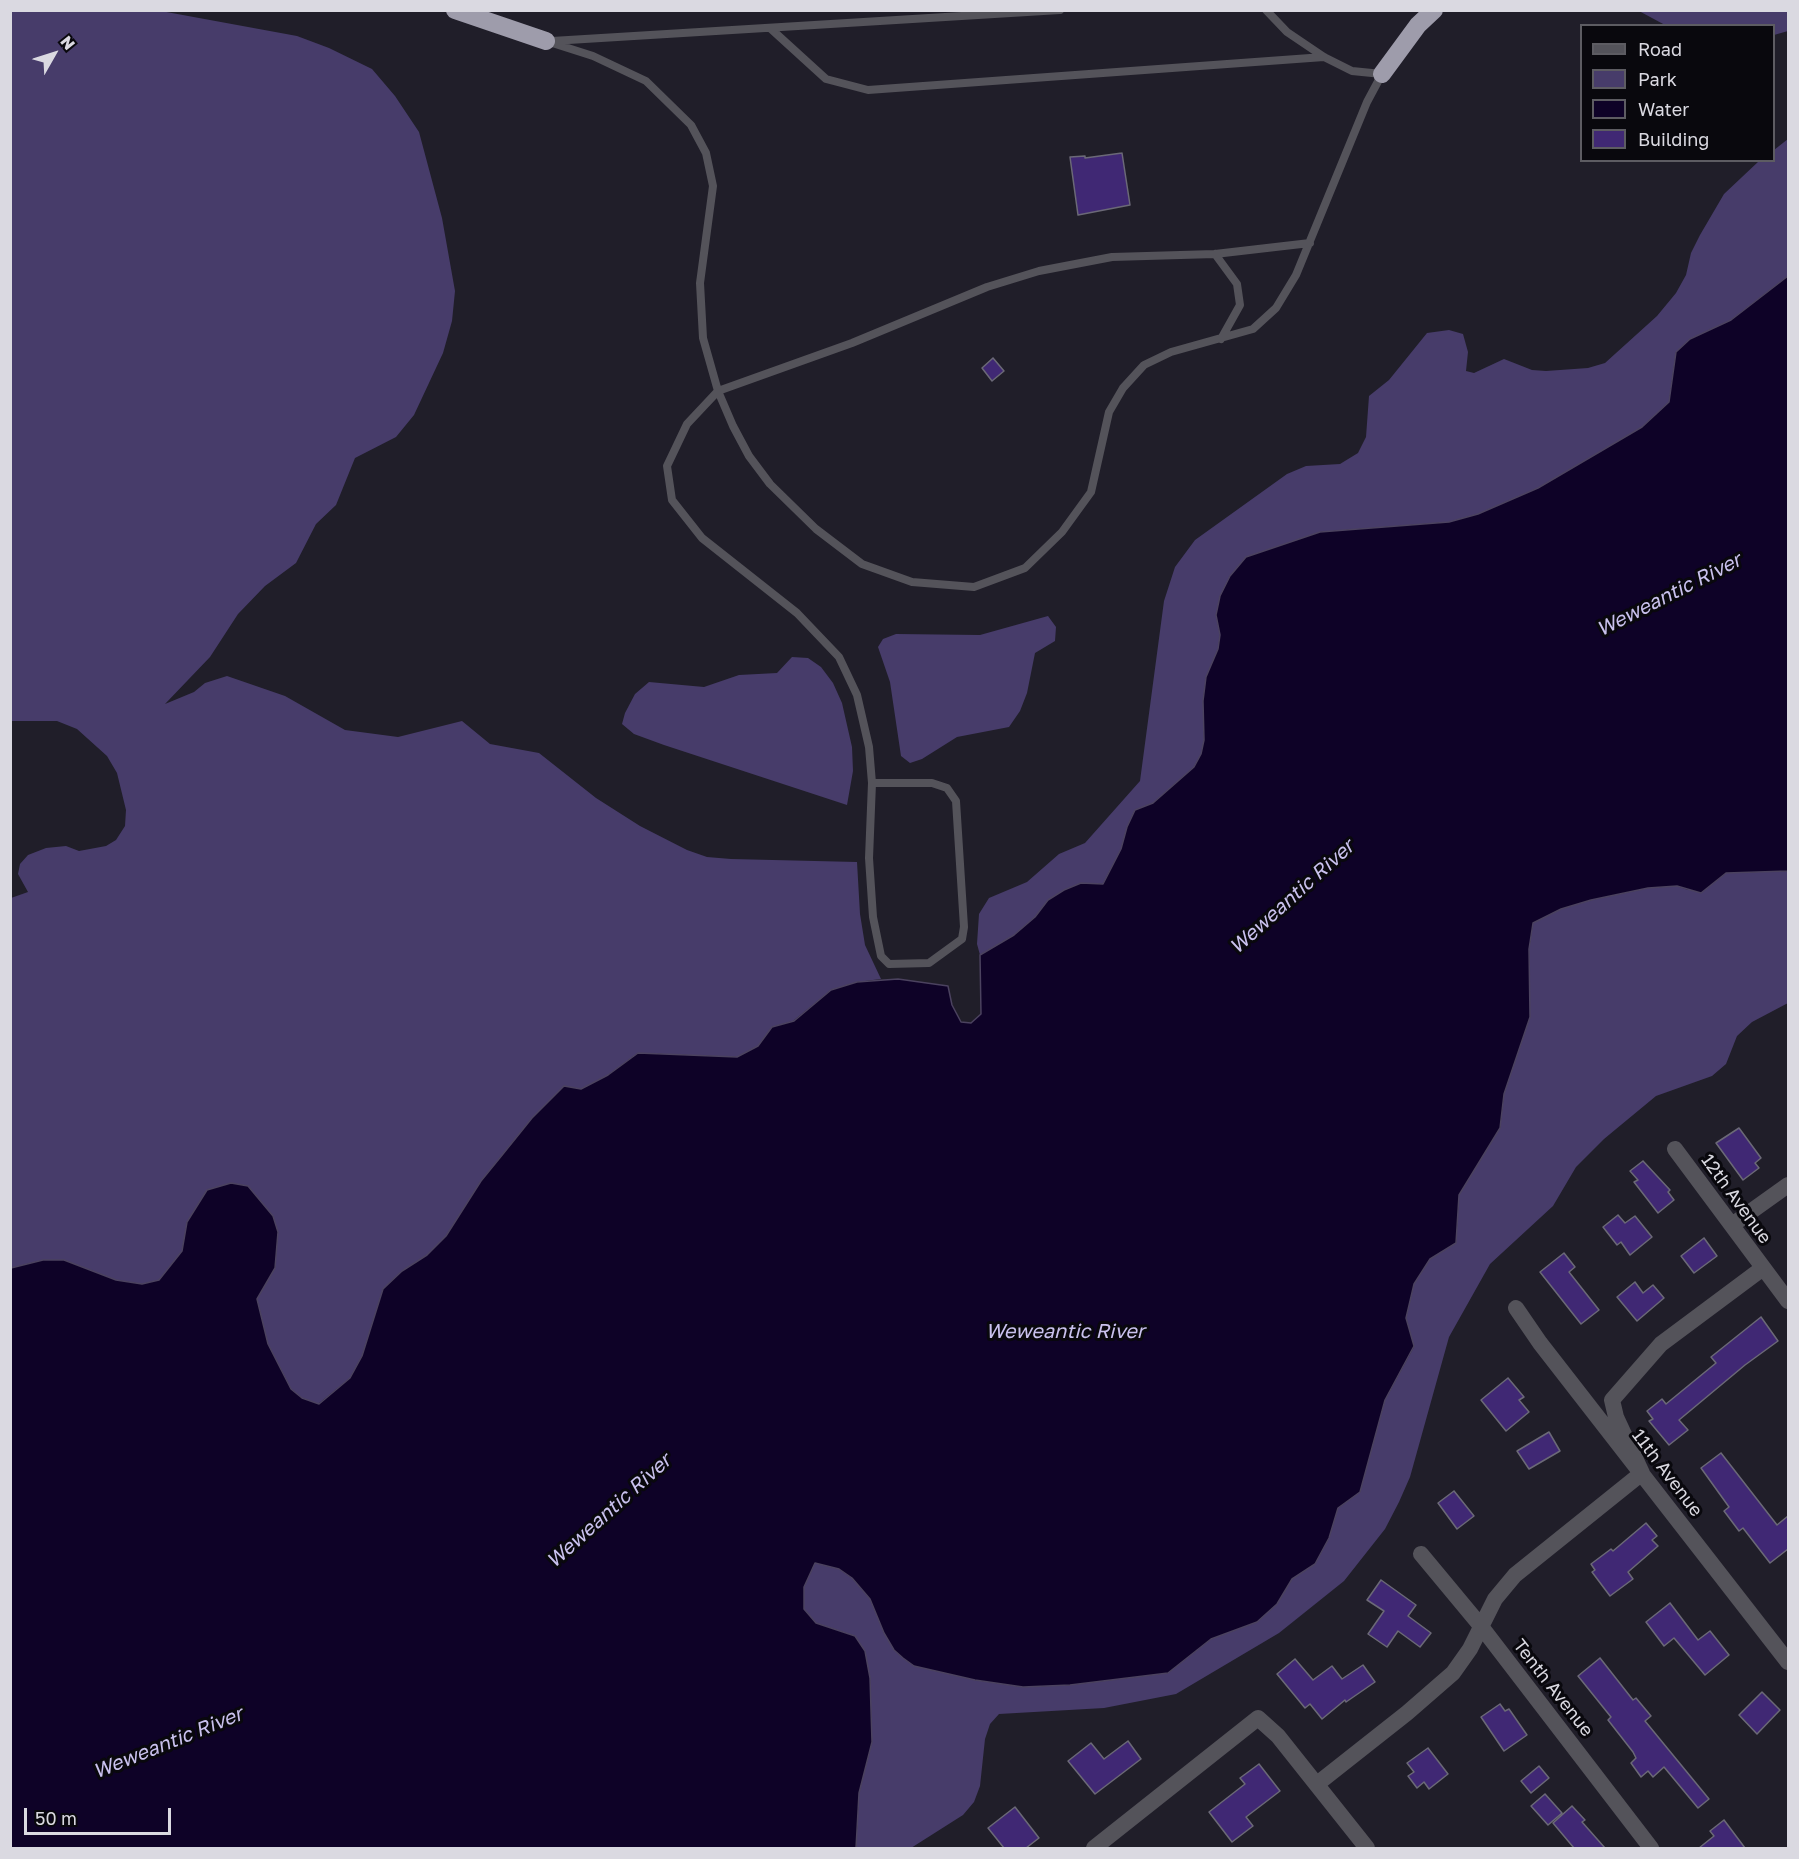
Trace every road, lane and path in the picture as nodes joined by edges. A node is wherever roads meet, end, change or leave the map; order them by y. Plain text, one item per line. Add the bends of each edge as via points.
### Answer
1 (455, 10) edge
2 (1060, 10) edge
3 (1266, 10) edge
4 (1434, 10) edge
5 (770, 28) junction
6 (546, 41) junction
7 (1324, 57) junction
8 (1382, 74) junction
9 (1310, 243) junction
10 (1215, 254) junction
11 (1221, 339) junction
12 (718, 391) junction
13 (872, 783) junction
14 (1675, 1149) dead end
15 (1788, 1185) edge
16 (1732, 1225) junction
17 (1762, 1268) junction
18 (1788, 1301) edge
19 (1516, 1308) dead end
20 (1642, 1473) junction
21 (1421, 1554) dead end
22 (1480, 1625) junction
23 (1788, 1662) edge
24 (1317, 1784) junction
25 (1094, 1848) edge
26 (1367, 1848) edge
27 (1651, 1848) edge

1 - 6 highway
2 - 5 lane
3 - 7 lane via 1287,32
4 - 8 highway
5 - 6 lane
5 - 7 lane via 826,79 868,90
6 - 12 lane via 593,56 646,81 691,124 706,153 712,186 700,284 703,338
7 - 8 lane via 1352,71
8 - 9 lane
9 - 10 lane
9 - 11 lane via 1276,308 1253,329
10 - 11 lane via 1237,284 1240,305
10 - 12 lane via 1112,257 1039,271 987,287 852,343
11 - 12 lane via 1171,352 1144,364 1109,412 1090,492 1062,532 1025,568 974,587 912,582 862,564 816,529 770,484 749,456
12 - 13 lane via 687,424 674,448 667,466 672,500 702,538 797,613 839,657 857,695 869,747
13 - 13 lane via 869,858 873,917 881,956 889,964 929,963 962,939 956,801 947,788 932,783
14 - 16 street, 12th Avenue
15 - 16 street
16 - 17 street, 12th Avenue
17 - 18 street, 12th Avenue
17 - 20 street via 1661,1344 1611,1400
19 - 20 street, 11th Avenue
20 - 22 street via 1515,1575
20 - 23 street, 11th Avenue
21 - 22 street, Tenth Avenue
22 - 24 street via 1470,1649 1447,1679
22 - 27 street, Tenth Avenue
24 - 25 street via 1258,1718
24 - 26 street

